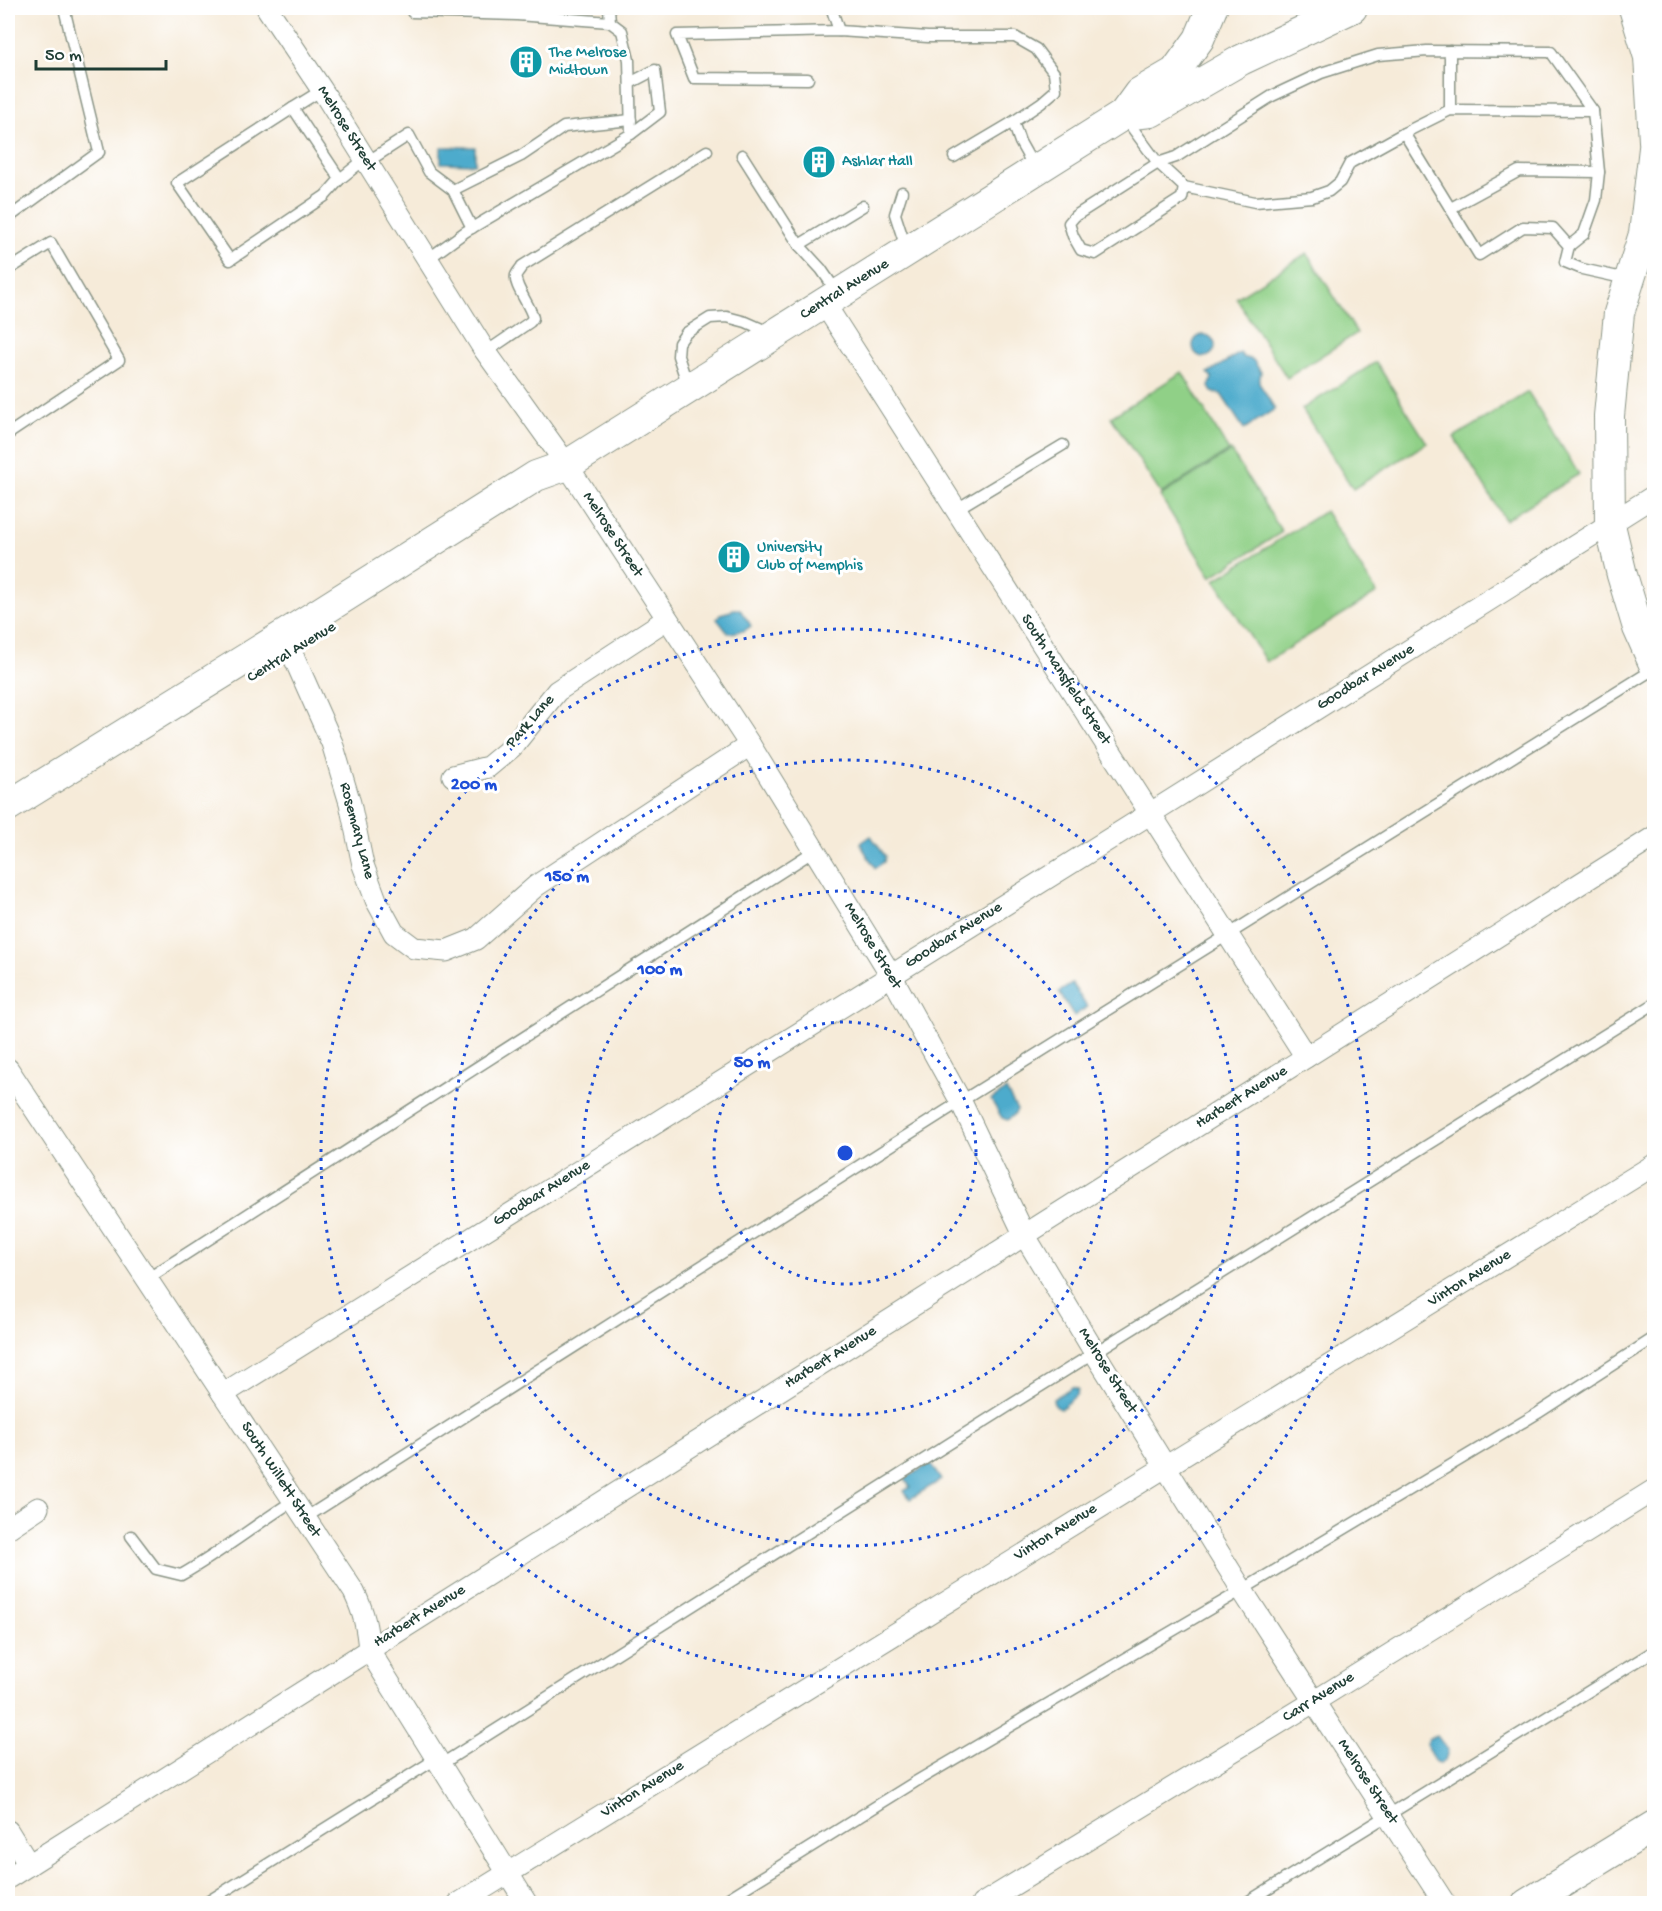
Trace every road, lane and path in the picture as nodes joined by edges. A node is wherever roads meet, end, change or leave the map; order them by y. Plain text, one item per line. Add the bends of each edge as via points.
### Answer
1 (64, 8) edge
2 (267, 8) edge
3 (609, 8) edge
4 (834, 8) edge
5 (1212, 8) edge
6 (1352, 8) edge
7 (1634, 8) edge
8 (462, 11) edge
9 (411, 12) dead end
10 (610, 22) junction
11 (839, 31) junction
12 (1450, 51) junction
13 (808, 79) dead end
14 (630, 82) junction
15 (322, 90) junction
16 (293, 108) junction
17 (1450, 110) junction
18 (1593, 111) junction
19 (1123, 115) junction
20 (631, 120) junction
21 (1013, 122) junction
22 (1404, 133) junction
23 (631, 134) junction
24 (1654, 141) edge
25 (1654, 148) edge
26 (707, 152) dead end
27 (742, 155) dead end
28 (954, 157) dead end
29 (366, 161) junction
30 (1158, 163) junction
31 (1036, 170) junction
32 (1599, 172) junction
33 (340, 179) junction
34 (1184, 187) junction
35 (453, 190) junction
36 (902, 192) dead end
37 (863, 206) dead end
38 (1451, 208) junction
39 (8, 218) edge
40 (472, 228) junction
41 (799, 245) junction
42 (1569, 246) junction
43 (908, 251) junction
44 (428, 259) junction
45 (8, 270) edge
46 (1630, 280) junction
47 (831, 299) junction
48 (774, 334) junction
49 (486, 352) junction
50 (689, 389) junction
51 (8, 434) edge
52 (1063, 446) dead end
53 (567, 465) junction
54 (1654, 496) edge
55 (954, 510) junction
56 (1610, 525) junction
57 (667, 619) junction
58 (289, 643) junction
59 (1654, 664) edge
60 (1654, 669) edge
61 (750, 745) junction
62 (453, 776) dead end
63 (8, 806) edge
64 (1151, 813) junction
65 (8, 830) edge
66 (1654, 837) edge
67 (814, 851) junction
68 (1228, 935) junction
69 (891, 975) junction
70 (1654, 1004) edge
71 (1305, 1057) junction
72 (8, 1069) edge
73 (961, 1102) junction
74 (1654, 1165) edge
75 (1025, 1236) junction
76 (147, 1279) junction
77 (1654, 1338) edge
78 (1095, 1353) junction
79 (223, 1394) junction
80 (1166, 1465) junction
81 (1654, 1490) edge
82 (38, 1508) dead end
83 (299, 1509) junction
84 (8, 1528) edge
85 (131, 1536) dead end
86 (1242, 1590) junction
87 (369, 1650) junction
88 (1654, 1651) edge
89 (1315, 1701) junction
90 (438, 1762) junction
91 (1388, 1815) junction
92 (1653, 1829) edge
93 (8, 1832) edge
94 (28, 1865) junction
95 (507, 1874) junction
96 (8, 1878) edge
97 (204, 1904) edge
98 (458, 1904) edge
99 (527, 1904) edge
100 (719, 1904) edge
101 (982, 1904) edge
102 (1244, 1904) edge
103 (1445, 1904) edge
104 (1527, 1904) edge

1 - 39 lane via 99,152
2 - 15 street, Melrose Street
3 - 10 lane
4 - 11 lane
5 - 19 main road, Central Avenue via 1199,39 1174,72 1139,93
6 - 19 main road, Central Avenue via 1240,60 1151,112
7 - 24 main road via 1649,57
8 - 9 lane
8 - 10 lane
10 - 14 lane via 622,31
11 - 13 lane via 677,35 694,78
11 - 21 lane via 1015,37 1036,49 1054,73 1056,90
12 - 17 lane
12 - 18 lane via 1551,52
12 - 30 lane via 1378,55 1321,73 1272,96 1176,157
14 - 20 lane
14 - 23 lane via 655,70 660,112
15 - 16 lane
15 - 29 street, Melrose Street
16 - 33 lane
16 - 33 lane via 177,183 230,260 325,196
17 - 18 lane
17 - 22 lane
18 - 32 lane
19 - 30 lane
19 - 31 main road, Central Avenue
20 - 23 lane
20 - 35 lane via 564,127 521,156
21 - 28 lane
21 - 31 lane
22 - 34 lane via 1350,163 1340,182 1312,197 1255,202
22 - 38 lane
23 - 40 lane
25 - 46 main road via 1644,234
26 - 49 lane via 522,266 516,283 533,318
27 - 41 lane
29 - 33 lane
29 - 35 lane via 409,135 429,172
29 - 44 street, Melrose Street
30 - 34 lane
30 - 34 lane via 1075,216 1069,223 1081,250 1095,254 1182,198
31 - 43 main road, Central Avenue
32 - 38 lane via 1519,171
32 - 42 lane via 1596,200 1584,234
35 - 40 lane
36 - 43 lane via 895,214
37 - 41 lane
38 - 42 lane via 1479,255 1523,227 1552,228
40 - 44 lane
41 - 47 lane via 821,269
42 - 46 lane via 1565,262
43 - 47 main road, Central Avenue
44 - 49 street, Melrose Street
45 - 51 lane via 51,243 119,360
46 - 56 main road via 1620,313 1609,416
47 - 48 main road, Central Avenue
47 - 55 street, South Mansfield Street
48 - 50 main road, Central Avenue
48 - 50 lane via 727,316 710,318 686,333 678,356
49 - 53 street, Melrose Street
50 - 53 main road, Central Avenue
52 - 55 lane
53 - 57 street, Melrose Street
53 - 58 main road, Central Avenue via 546,493
54 - 56 street, Goodbar Avenue
55 - 64 street, South Mansfield Street
56 - 59 main road via 1638,628
56 - 64 street, Goodbar Avenue
57 - 61 street, Melrose Street
57 - 62 street, Park Lane via 557,692 512,747 488,766
58 - 61 street, Rosemary Lane via 332,743 363,866 376,900 394,933 414,948 446,951 476,939 536,886
58 - 63 main road, Central Avenue
58 - 65 main road, Central Avenue
60 - 68 lane
61 - 67 street, Melrose Street
64 - 68 street, South Mansfield Street
64 - 69 street, Goodbar Avenue
66 - 71 street, Harbert Avenue
67 - 69 street, Melrose Street
67 - 76 lane
68 - 71 street, South Mansfield Street
68 - 73 lane
69 - 73 street, Melrose Street
69 - 79 street, Goodbar Avenue
70 - 78 lane
71 - 75 street, Harbert Avenue
72 - 76 street, South Willett Street
73 - 75 street, Melrose Street
73 - 83 lane
74 - 80 street, Vinton Avenue
75 - 78 street, Melrose Street
75 - 87 street, Harbert Avenue
76 - 79 street, South Willett Street
77 - 86 lane via 1538,1413
78 - 80 street, Melrose Street
78 - 90 lane
79 - 83 street, South Willett Street
80 - 86 street, Melrose Street
80 - 95 street, Vinton Avenue
81 - 89 street, Carr Avenue
82 - 84 street
83 - 85 lane via 181,1575 156,1569
83 - 87 street, South Willett Street via 363,1610
86 - 89 street, Melrose Street
86 - 100 lane via 915,1782
87 - 90 street, South Willett Street
87 - 94 street, Harbert Avenue
88 - 91 lane
89 - 91 street, Melrose Street
89 - 101 street, Carr Avenue
90 - 95 street, South Willett Street
90 - 97 lane
91 - 102 lane
91 - 103 street, Melrose Street
92 - 104 main road
93 - 94 street
94 - 96 street, Harbert Avenue
95 - 98 street, Vinton Avenue
95 - 99 street, South Willett Street

